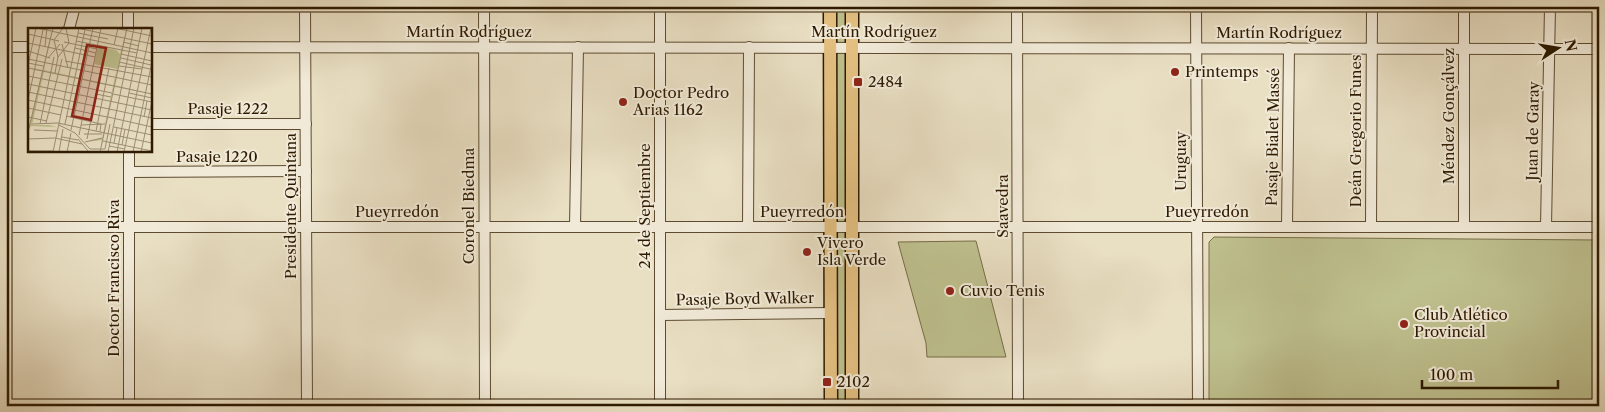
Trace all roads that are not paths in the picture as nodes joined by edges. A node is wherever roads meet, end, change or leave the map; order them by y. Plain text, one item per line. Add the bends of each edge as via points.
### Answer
1 (76, 6) edge
2 (128, 6) edge
3 (305, 6) edge
4 (484, 6) edge
5 (660, 6) edge
6 (830, 6) edge
7 (852, 6) edge
8 (1017, 6) edge
9 (1196, 6) edge
10 (1372, 6) edge
11 (1464, 6) edge
12 (1550, 6) edge
13 (68, 28) edge
14 (128, 28) edge
15 (305, 46) junction
16 (484, 46) junction
17 (28, 47) edge
18 (151, 47) edge
19 (578, 47) junction
20 (660, 47) junction
21 (750, 47) junction
22 (830, 47) junction
23 (852, 47) junction
24 (6, 48) edge
25 (1017, 48) junction
26 (1196, 48) junction
27 (1289, 48) junction
28 (1372, 48) junction
29 (1464, 49) junction
30 (1549, 49) junction
31 (1599, 49) edge
32 (151, 124) edge
33 (306, 124) junction
34 (128, 151) edge
35 (306, 171) junction
36 (129, 172) junction
37 (6, 227) edge
38 (129, 227) junction
39 (306, 227) junction
40 (484, 227) junction
41 (575, 227) junction
42 (660, 227) junction
43 (748, 227) junction
44 (830, 227) junction
45 (852, 227) junction
46 (1018, 227) junction
47 (1197, 227) junction
48 (1287, 227) junction
49 (1370, 227) junction
50 (1464, 227) junction
51 (1546, 227) junction
52 (1599, 227) edge
53 (831, 313) junction
54 (660, 315) junction
55 (129, 406) edge
56 (307, 406) edge
57 (485, 406) edge
58 (660, 406) edge
59 (831, 406) edge
60 (852, 406) edge
61 (1018, 406) edge
62 (1130, 406) edge
63 (1198, 406) edge

1 - 13 street
2 - 14 street
3 - 15 street, Presidente Quintana
4 - 16 street, Coronel Biedma
5 - 20 street, 24 de Septiembre
6 - 22 main road
7 - 23 main road
8 - 25 street, Saavedra
9 - 26 street, Uruguay
10 - 28 street, Deán Gregorio Funes
11 - 29 street, Méndez Gonçálvez
12 - 30 street, Juan de Garay
15 - 16 street, Martín Rodríguez
15 - 18 street, Martín Rodríguez
15 - 33 street, Presidente Quintana
16 - 19 street, Martín Rodríguez
16 - 40 street, Coronel Biedma
17 - 24 street
19 - 20 street, Martín Rodríguez
19 - 41 street
20 - 21 street, Martín Rodríguez
20 - 42 street, 24 de Septiembre
21 - 22 street, Martín Rodríguez
21 - 43 street
22 - 23 street, Martín Rodríguez
22 - 44 main road
23 - 25 street, Martín Rodríguez
23 - 45 main road
25 - 26 street, Martín Rodríguez
25 - 46 street, Saavedra
26 - 27 street, Martín Rodríguez
26 - 47 street, Uruguay
27 - 28 street, Martín Rodríguez
27 - 48 street, Pasaje Bialet Massé
28 - 29 street, Martín Rodríguez
28 - 49 street, Deán Gregorio Funes
29 - 30 street, Martín Rodríguez
29 - 50 street, Méndez Gonçálvez
30 - 31 street, Martín Rodríguez
30 - 51 street, Juan de Garay
32 - 33 street, Pasaje 1222
33 - 35 street, Presidente Quintana
34 - 36 street, Doctor Francisco Riva
35 - 36 street, Pasaje 1220
35 - 39 street, Presidente Quintana
36 - 38 street, Doctor Francisco Riva
37 - 38 street, Pueyrredón
38 - 39 street, Pueyrredón
38 - 55 street, Doctor Francisco Riva
39 - 40 street, Pueyrredón
39 - 56 street, Presidente Quintana
40 - 41 street, Pueyrredón
40 - 57 street, Coronel Biedma
41 - 42 street, Pueyrredón
42 - 43 street, Pueyrredón
42 - 54 street, 24 de Septiembre
43 - 44 street, Pueyrredón
44 - 45 street, Pueyrredón
44 - 53 main road
45 - 46 street, Pueyrredón
45 - 60 main road
46 - 47 street, Pueyrredón
46 - 61 street, Saavedra
47 - 48 street, Pueyrredón
47 - 63 street, Uruguay
48 - 49 street, Pueyrredón
49 - 50 street, Pueyrredón
50 - 51 street, Pueyrredón
51 - 52 street, Pueyrredón
53 - 54 street, Pasaje Boyd Walker
53 - 59 main road
54 - 58 street, 24 de Septiembre
62 - 63 street

